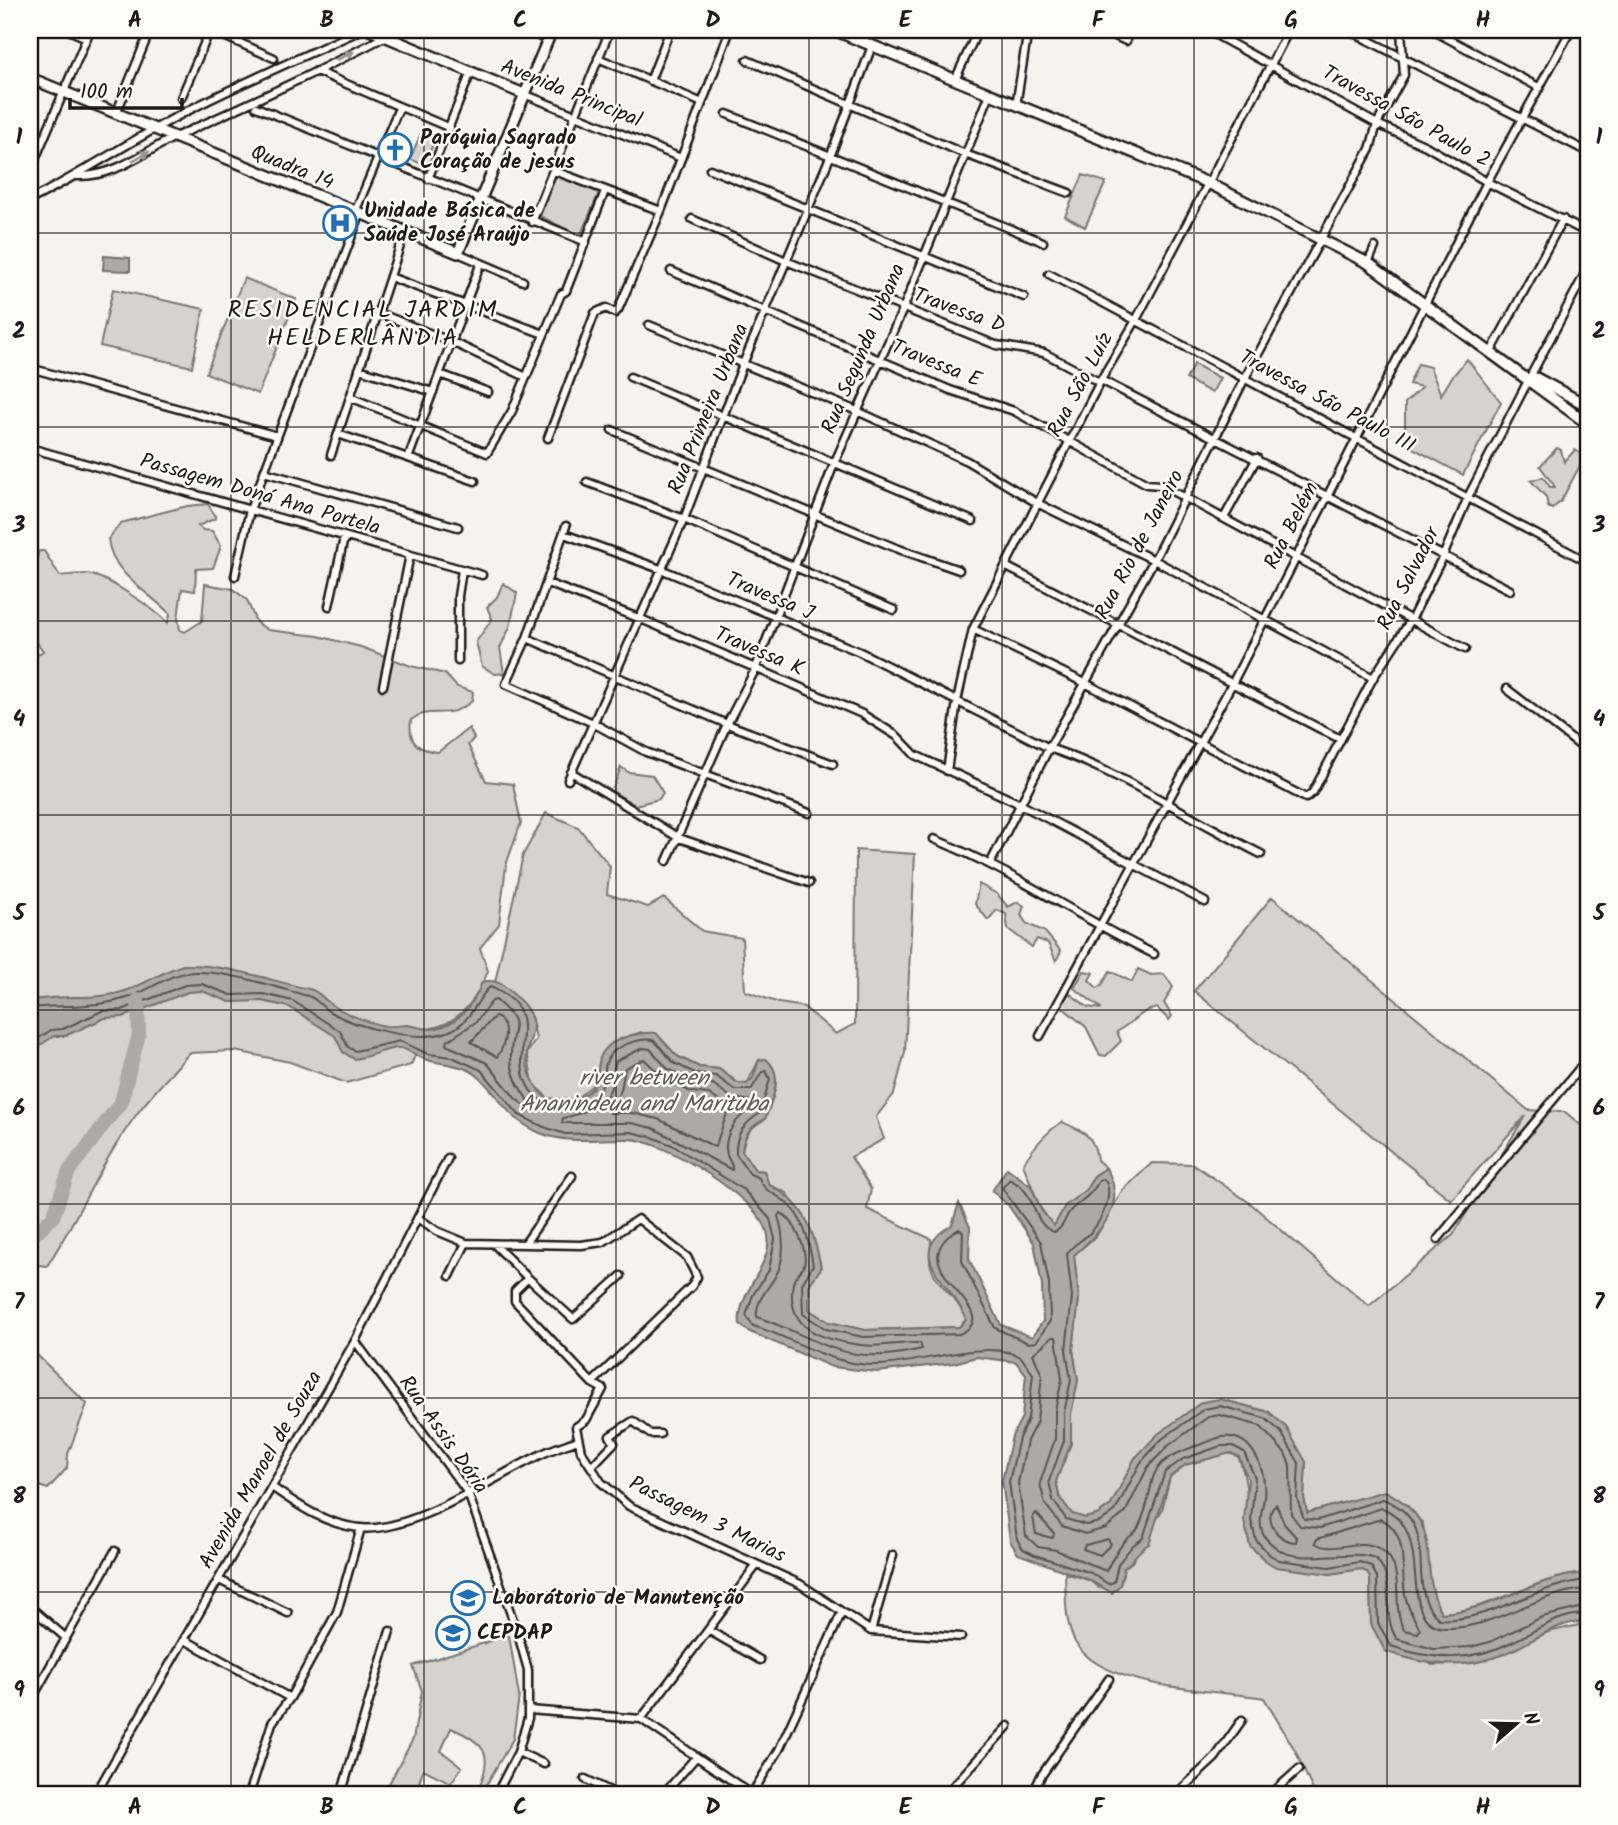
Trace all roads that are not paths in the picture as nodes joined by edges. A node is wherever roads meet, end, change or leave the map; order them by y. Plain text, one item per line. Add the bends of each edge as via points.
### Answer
1 (68, 30) edge
2 (90, 30) edge
3 (150, 30) edge
4 (210, 30) edge
5 (361, 30) edge
6 (370, 30) edge
7 (397, 30) edge
8 (524, 30) edge
9 (552, 30) edge
10 (610, 30) edge
11 (670, 30) edge
12 (730, 30) edge
13 (834, 30) edge
14 (978, 30) edge
15 (1028, 30) edge
16 (1102, 30) edge
17 (1207, 30) edge
18 (1289, 30) edge
19 (1348, 30) edge
20 (1401, 30) edge
21 (1432, 30) edge
22 (1571, 30) edge
23 (386, 36) junction
24 (87, 38) junction
25 (548, 40) junction
26 (1126, 41) dead end
27 (872, 46) junction
28 (274, 58) dead end
29 (598, 58) junction
30 (1403, 59) junction
31 (747, 60) dead end
32 (1273, 64) junction
33 (316, 71) junction
34 (471, 72) junction
35 (30, 78) edge
36 (955, 80) junction
37 (650, 81) junction
38 (1540, 88) junction
39 (65, 93) junction
40 (524, 94) junction
41 (990, 94) junction
42 (181, 98) dead end
43 (701, 102) junction
44 (849, 104) junction
45 (1016, 106) junction
46 (256, 107) dead end
47 (399, 108) junction
48 (116, 114) junction
49 (727, 114) dead end
50 (576, 117) junction
51 (1523, 121) junction
52 (1377, 124) junction
53 (450, 128) junction
54 (152, 130) junction
55 (172, 139) junction
56 (1588, 152) edge
57 (965, 155) junction
58 (830, 157) junction
59 (681, 158) junction
60 (377, 159) junction
61 (710, 169) dead end
62 (30, 171) edge
63 (555, 171) junction
64 (77, 176) junction
65 (428, 179) junction
66 (1488, 182) junction
67 (1208, 183) junction
68 (605, 191) junction
69 (1069, 193) dead end
70 (30, 200) edge
71 (482, 200) junction
72 (944, 203) junction
73 (808, 209) junction
74 (661, 211) junction
75 (357, 213) junction
76 (692, 219) dead end
77 (1563, 219) junction
78 (532, 222) junction
79 (405, 231) junction
80 (1588, 233) edge
81 (1320, 240) junction
82 (586, 242) junction
83 (1043, 242) dead end
84 (1375, 247) dead end
85 (458, 253) junction
86 (923, 256) junction
87 (786, 261) junction
88 (1368, 263) junction
89 (480, 265) junction
90 (1588, 268) edge
91 (671, 271) dead end
92 (1049, 274) dead end
93 (390, 277) junction
94 (523, 281) dead end
95 (1024, 297) dead end
96 (466, 303) junction
97 (1425, 303) junction
98 (902, 309) junction
99 (767, 311) junction
100 (376, 312) junction
101 (1135, 322) junction
102 (649, 325) dead end
103 (544, 334) junction
104 (452, 342) junction
105 (1492, 350) junction
106 (880, 360) junction
107 (743, 364) junction
108 (30, 368) edge
109 (359, 369) junction
110 (440, 374) junction
111 (524, 376) junction
112 (630, 377) dead end
113 (1530, 377) junction
114 (1245, 378) junction
115 (1100, 381) junction
116 (433, 392) junction
117 (488, 392) dead end
118 (350, 397) junction
119 (1588, 406) edge
120 (857, 411) junction
121 (723, 415) junction
122 (1588, 424) edge
123 (420, 426) junction
124 (612, 430) dead end
125 (338, 434) junction
126 (277, 436) junction
127 (1216, 436) junction
128 (1356, 437) junction
129 (548, 438) dead end
130 (1069, 444) junction
131 (30, 448) edge
132 (331, 455) dead end
133 (409, 456) junction
134 (1257, 458) junction
135 (834, 464) junction
136 (704, 469) junction
137 (264, 472) junction
138 (475, 481) dead end
139 (587, 482) dead end
140 (1327, 495) junction
141 (1469, 495) junction
142 (1186, 498) junction
143 (1037, 503) junction
144 (250, 510) junction
145 (816, 514) junction
146 (1224, 518) junction
147 (684, 519) junction
148 (973, 522) dead end
149 (458, 527) dead end
150 (344, 538) junction
151 (1444, 554) junction
152 (410, 555) junction
153 (1295, 557) junction
154 (1154, 560) junction
155 (1588, 562) edge
156 (1007, 567) junction
157 (794, 568) junction
158 (462, 570) junction
159 (663, 570) junction
160 (959, 570) dead end
161 (482, 575) dead end
162 (235, 576) dead end
163 (547, 583) junction
164 (1510, 590) dead end
165 (330, 607) dead end
166 (894, 610) dead end
167 (773, 618) junction
168 (1265, 618) junction
169 (642, 620) junction
170 (1411, 620) junction
171 (1119, 624) junction
172 (973, 629) junction
173 (527, 638) junction
174 (1465, 649) dead end
175 (458, 661) dead end
176 (755, 670) junction
177 (617, 674) junction
178 (1373, 678) junction
179 (1233, 682) junction
180 (1087, 684) junction
181 (383, 686) dead end
182 (1507, 689) dead end
183 (957, 701) junction
184 (593, 723) junction
185 (727, 724) junction
186 (1340, 739) junction
187 (1199, 742) junction
188 (1049, 748) junction
189 (1588, 752) edge
190 (833, 764) dead end
191 (947, 771) junction
192 (571, 772) junction
193 (705, 777) junction
194 (568, 780) dead end
195 (1165, 802) junction
196 (1020, 804) junction
197 (810, 813) dead end
198 (679, 838) junction
199 (934, 839) dead end
200 (1261, 854) dead end
201 (667, 861) dead end
202 (990, 864) junction
203 (1133, 864) junction
204 (809, 883) dead end
205 (1205, 902) dead end
206 (1100, 928) junction
207 (1154, 954) dead end
208 (1040, 1036) dead end
209 (1588, 1058) edge
210 (448, 1157) dead end
211 (572, 1176) dead end
212 (418, 1218) junction
213 (1438, 1239) dead end
214 (526, 1242) junction
215 (466, 1243) junction
216 (494, 1244) junction
217 (450, 1276) dead end
218 (621, 1276) dead end
219 (528, 1278) junction
220 (355, 1341) junction
221 (592, 1383) junction
222 (660, 1434) dead end
223 (578, 1440) junction
224 (592, 1466) junction
225 (272, 1487) junction
226 (468, 1493) junction
227 (361, 1528) junction
228 (115, 1551) dead end
229 (893, 1555) dead end
230 (757, 1565) junction
231 (219, 1580) junction
232 (30, 1607) edge
233 (288, 1613) dead end
234 (841, 1614) junction
235 (708, 1630) junction
236 (390, 1631) dead end
237 (871, 1631) junction
238 (961, 1637) dead end
239 (66, 1638) junction
240 (185, 1640) junction
241 (760, 1660) dead end
242 (1109, 1679) dead end
243 (290, 1698) junction
244 (30, 1702) edge
245 (529, 1710) junction
246 (640, 1719) junction
247 (1242, 1720) dead end
248 (1008, 1726) dead end
249 (518, 1752) junction
250 (696, 1758) junction
251 (544, 1764) dead end
252 (1299, 1769) dead end
253 (585, 1779) dead end
254 (95, 1795) edge
255 (249, 1795) edge
256 (341, 1795) edge
257 (496, 1795) edge
258 (618, 1795) edge
259 (663, 1795) edge
260 (752, 1795) edge
261 (945, 1795) edge
262 (1032, 1795) edge
263 (1175, 1795) edge
264 (1270, 1795) edge

1 - 24 street
2 - 24 street
3 - 48 street
4 - 28 street
4 - 42 street
5 - 54 street
6 - 23 main road, Avenida Principal
7 - 23 street
8 - 25 street
9 - 25 main road
10 - 29 street
11 - 37 street
12 - 43 street
13 - 27 main road
14 - 36 street
15 - 45 street
16 - 26 street
17 - 32 street, Travessa São Paulo 2
18 - 32 street, Rua São Luíz
19 - 30 street
20 - 30 street, Rua Rio de Janeiro
21 - 38 street
22 - 38 street, Rua Belém
33 -> 23 street
23 - 34 main road, Avenida Principal
24 - 39 street
25 - 40 main road
27 - 36 main road
27 - 44 street, Rua Primeira Urbana
29 - 37 street
29 - 50 street
30 - 51 street
30 - 52 street, Rua Rio de Janeiro via 1404,75
31 - 44 street
32 - 52 street, Travessa São Paulo 2
32 - 67 street, Rua São Luíz
33 - 47 street
33 - 55 street
34 - 40 main road, Avenida Principal
34 - 53 street
35 - 39 main road, Quadra 14
36 - 41 main road
37 - 43 street
38 - 51 street, Rua Belém
39 - 48 main road, Quadra 14
39 - 62 street
40 - 50 street, Avenida Principal
40 - 71 main road
41 - 45 main road
41 - 57 street, Rua Segunda Urbana
43 - 59 street
44 - 57 street
44 - 58 street, Rua Primeira Urbana
45 - 67 main road
46 - 60 street
47 - 53 street
47 - 60 street
48 - 54 main road, Quadra 14
49 - 58 street
50 - 59 street, Avenida Principal
50 - 63 street
51 - 56 street
51 - 66 street, Rua Belém
52 - 66 street, Travessa São Paulo 2
52 - 81 street, Rua Rio de Janeiro via 1370,149
53 - 65 street
54 - 55 main road, Quadra 14
54 - 64 street
64 -> 55 street via 105,174
55 - 75 main road, Quadra 14
57 - 69 street
57 - 72 street, Rua Segunda Urbana
58 - 72 street
58 - 73 street, Rua Primeira Urbana
59 - 74 street
60 - 65 street
60 - 75 street
61 - 73 street
63 - 68 street
63 - 78 street
64 - 70 street
65 - 71 street
66 - 77 street, Travessa São Paulo 2
66 - 97 street, Rua Belém
67 - 81 main road
67 - 101 street, Rua São Luíz
68 - 74 street
68 - 82 street
71 - 78 street
71 - 85 main road
72 - 83 street
72 - 86 street, Rua Segunda Urbana
73 - 86 street
73 - 87 street, Rua Primeira Urbana
74 - 129 street via 618,310 606,308 595,313
75 - 79 main road, Quadra 14
75 - 126 street
76 - 87 street, Travessa D
77 - 80 street, Travessa São Paulo 2
77 - 105 street
78 - 82 street
79 - 85 main road, Quadra 14
79 - 93 street
81 - 88 main road
81 - 114 street, Rua Rio de Janeiro
82 - 103 street
84 - 88 street
85 - 89 street
86 - 95 street
86 - 98 street, Rua Segunda Urbana
87 - 98 street, Travessa D
87 - 99 street, Rua Primeira Urbana
88 - 97 main road
89 - 94 street
89 - 96 street
90 - 113 street, Rua Salvador
91 - 99 street, Travessa E
92 - 101 street, Travessa São Paulo III
93 - 96 street
93 - 100 street
96 - 103 street
96 - 104 street
97 - 105 main road
97 - 128 street, Rua Belém
98 - 106 street, Rua Segunda Urbana
98 - 115 street, Travessa D via 996,345 1044,353
99 - 106 street, Travessa E
99 - 107 street, Rua Primeira Urbana
100 - 104 street
100 - 109 street
101 - 114 street, Travessa São Paulo III
101 - 115 street, Rua São Luíz
102 - 107 street
103 - 111 street
104 - 110 street
104 - 111 street
105 - 113 main road
106 - 120 street, Rua Segunda Urbana
106 - 130 street, Travessa E via 980,402 1014,411
107 - 120 street
107 - 121 street, Rua Primeira Urbana
108 - 126 street
109 - 116 street
109 - 118 street
110 - 116 street
110 - 117 street
111 - 123 street via 512,411 487,453
112 - 121 street
113 - 119 main road
113 - 122 main road
113 - 141 street, Rua Salvador
114 - 127 street, Rua Rio de Janeiro
114 - 128 street, Travessa São Paulo III
115 - 127 street, Travessa D
115 - 130 street, Rua São Luíz
116 - 123 street
118 - 123 street
118 - 125 street
120 - 135 street, Rua Segunda Urbana
120 - 143 street via 967,461
121 - 135 street
121 - 136 street, Rua Primeira Urbana
123 - 133 street
124 - 136 street
125 - 132 street
125 - 133 street
126 - 137 street
127 - 134 street, Travessa D
127 - 142 street, Rua Rio de Janeiro
128 - 140 street, Rua Belém
128 - 141 street, Travessa São Paulo III
130 - 142 street, Travessa E via 1147,484
130 - 143 street, Rua São Luíz
131 - 144 street, Passagem Doná Ana Portela
133 - 138 street
134 - 140 street, Travessa D
134 - 146 street
135 - 145 street, Rua Segunda Urbana
135 - 148 street
136 - 145 street
136 - 147 street, Rua Primeira Urbana
137 - 144 street
137 - 149 street
139 - 147 street
140 - 151 street, Travessa D
140 - 153 street, Rua Belém
141 - 151 street, Rua Salvador
141 - 155 street, Travessa São Paulo III
142 - 146 street, Travessa E
142 - 154 street, Rua Rio de Janeiro
143 - 154 street
143 - 156 street, Rua São Luíz
144 - 150 street, Passagem Doná Ana Portela
144 - 162 street
145 - 157 street, Rua Segunda Urbana
145 - 160 street
146 - 153 street, Travessa E
147 - 157 street
147 - 159 street, Rua Primeira Urbana
150 - 152 street, Passagem Doná Ana Portela
150 - 165 street
151 - 164 street, Travessa D
151 - 170 street, Rua Salvador
152 - 158 street, Passagem Doná Ana Portela
152 - 181 street
153 - 168 street, Rua Belém
153 - 170 street, Travessa E
154 - 168 street
154 - 171 street, Rua Rio de Janeiro
156 - 171 street
156 - 172 street, Rua São Luíz
157 - 166 street
157 - 167 street, Rua Segunda Urbana
158 - 161 street, Passagem Doná Ana Portela
158 - 175 street
159 - 163 street, Travessa J via 565,530
159 - 167 street, Travessa J
159 - 169 street, Rua Primeira Urbana
163 - 169 street, Travessa K
163 - 173 street
167 - 176 street, Rua Segunda Urbana
167 - 183 street, Travessa J via 860,652
168 - 178 street
168 - 179 street, Rua Belém
169 - 176 street, Travessa K
169 - 177 street, Rua Primeira Urbana
170 - 174 street, Travessa E
170 - 178 street, Rua Salvador
171 - 179 street
171 - 180 street, Rua Rio de Janeiro
172 - 180 street
172 - 183 street, Rua São Luíz
173 - 177 street
173 - 184 street via 506,684
176 - 185 street, Rua Segunda Urbana
176 - 191 street, Travessa K via 862,714 897,736 915,755
177 - 184 street, Rua Primeira Urbana
177 - 185 street
178 - 186 street, Rua Salvador
179 - 186 street
179 - 187 street, Rua Belém
180 - 187 street
180 - 188 street, Rua Rio de Janeiro
182 - 189 street
183 - 188 street, Travessa J
183 - 191 street, Rua São Luíz
184 - 192 street, Rua Primeira Urbana
184 - 193 street
185 - 190 street
185 - 193 street, Rua Segunda Urbana
186 - 187 street, Rua Salvador via 1306,798
187 - 195 street, Rua Belém
188 - 195 street, Travessa J
188 - 196 street, Rua Rio de Janeiro
191 - 196 street, Travessa K
192 - 194 street, Rua Primeira Urbana
192 - 198 street
193 - 197 street
193 - 198 street, Rua Segunda Urbana
195 - 200 street, Travessa J
195 - 203 street, Rua Belém
196 - 202 street, Rua Rio de Janeiro
196 - 203 street, Travessa K
198 - 201 street, Rua Segunda Urbana
198 - 204 street
199 - 202 street
202 - 206 street
203 - 205 street, Travessa K
203 - 206 street, Rua Belém
206 - 207 street
206 - 208 street, Rua Belém
209 - 213 street
210 - 212 street, Avenida Manoel de Souza
211 - 214 street
212 - 215 street
212 - 220 street, Avenida Manoel de Souza
214 - 216 street
214 - 221 street via 592,1245 638,1219 687,1256 695,1268 692,1286
215 - 216 street
215 - 217 street
216 - 219 street
218 - 219 street via 572,1319
219 - 221 street via 515,1292 514,1301
220 - 225 street, Avenida Manoel de Souza
220 - 226 street, Rua Assis Dória
221 - 223 street via 603,1389 586,1420 576,1427
222 - 224 street via 650,1434 633,1421 610,1436 614,1443
223 - 224 street, Passagem 3 Marias
223 - 226 street
224 - 230 street, Passagem 3 Marias via 612,1493 629,1506
225 - 227 street via 316,1516
225 - 231 street, Avenida Manoel de Souza
226 - 227 street via 421,1515
226 - 245 street, Rua Assis Dória via 525,1658
227 - 243 street via 337,1612
228 - 239 street
229 - 237 street
230 - 234 street, Passagem 3 Marias via 800,1584
230 - 235 street
231 - 233 street
231 - 240 street, Avenida Manoel de Souza
232 - 239 street
234 - 237 street, Passagem 3 Marias
234 - 260 street via 779,1750
235 - 241 street
235 - 246 street
236 - 256 street
237 - 238 street, Passagem 3 Marias
239 - 244 street
240 - 243 street
240 - 254 street, Avenida Manoel de Souza
242 - 262 street
243 - 255 street via 272,1723
245 - 246 street
245 - 249 street, Rua Assis Dória
246 - 250 street
247 - 263 street via 1215,1758
248 - 261 street
249 - 251 street
249 - 257 street, Rua Assis Dória
250 - 259 street
250 - 260 street
252 - 264 street
253 - 258 street

